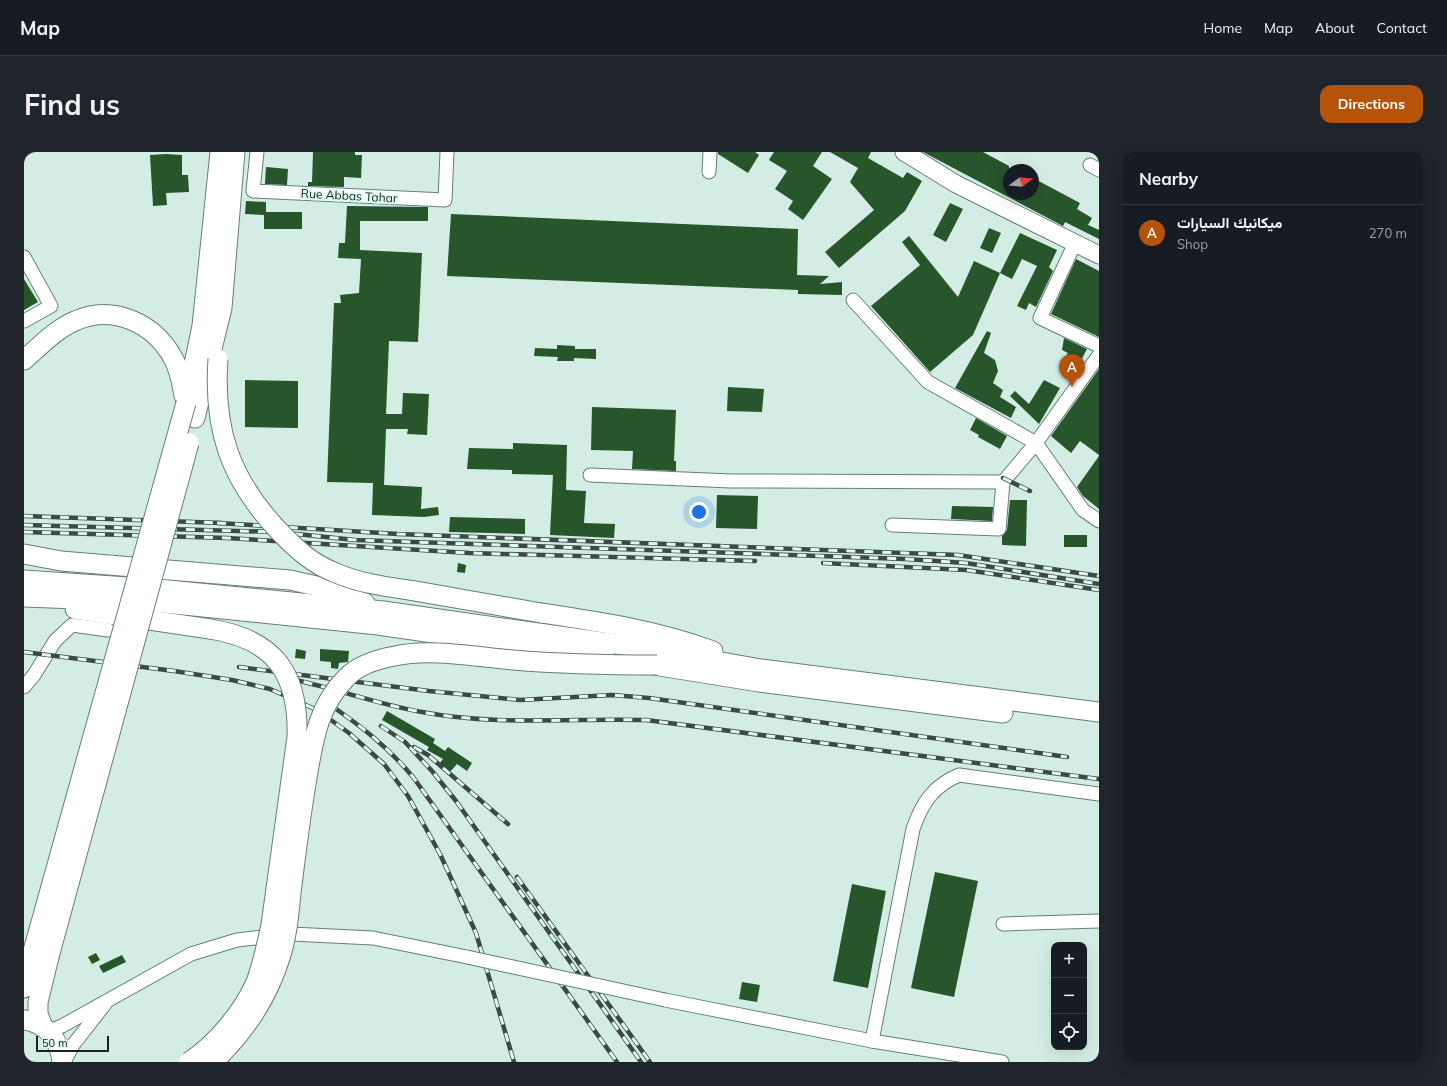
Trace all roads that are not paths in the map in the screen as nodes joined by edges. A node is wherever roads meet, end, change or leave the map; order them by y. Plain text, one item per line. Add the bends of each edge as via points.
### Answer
1 (220, 152) edge
2 (235, 152) edge
3 (258, 152) edge
4 (447, 152) edge
5 (710, 152) edge
6 (904, 152) edge
7 (709, 172) dead end
8 (1075, 243) junction
9 (1099, 255) edge
10 (24, 257) edge
11 (853, 300) dead end
12 (24, 320) edge
13 (1099, 346) edge
14 (1099, 355) edge
15 (208, 357) junction
16 (24, 360) edge
17 (186, 403) junction
18 (1036, 443) junction
19 (590, 475) dead end
20 (1003, 482) junction
21 (1099, 522) edge
22 (892, 525) dead end
23 (24, 554) edge
24 (24, 580) edge
25 (24, 596) edge
26 (24, 600) edge
27 (109, 607) junction
28 (383, 611) junction
29 (657, 666) junction
30 (761, 669) junction
31 (24, 687) edge
32 (1099, 712) edge
33 (1099, 725) edge
34 (1099, 794) edge
35 (1099, 921) edge
36 (1004, 924) dead end
37 (41, 954) junction
38 (24, 988) edge
39 (109, 998) junction
40 (24, 1020) edge
41 (46, 1029) junction
42 (872, 1041) junction
43 (63, 1062) edge
44 (189, 1062) edge
45 (213, 1062) edge
46 (1002, 1062) edge

1 - 15 highway via 202,326
2 - 15 highway via 222,308
3 - 4 street, Rue Abbas Tahar via 253,191 445,200
5 - 7 street
6 - 8 main road via 956,184
8 - 9 main road
8 - 13 street via 1040,318
10 - 12 street via 51,306
11 - 18 street via 928,382
14 - 18 street
15 - 17 highway
15 - 30 highway, bridge via 216,387 218,418 236,471 262,513 297,550 318,564 336,574 366,583 632,627 686,642
15 - 37 highway, bridge
16 - 17 highway via 53,335 76,320 105,314 121,317 137,322 165,344 174,360
17 - 37 highway, bridge
18 - 20 street
18 - 21 street via 1083,510
19 - 20 street via 731,481
20 - 22 street via 999,529
23 - 28 highway via 61,561 290,580 337,592
24 - 27 highway
25 - 27 highway
26 - 27 highway
27 - 28 highway
27 - 29 highway via 155,602 378,625
27 - 31 street via 72,625 56,641
27 - 44 highway, bridge via 232,632 246,638 260,646 283,668 295,697 297,737 265,954 255,983 241,1007 223,1031
28 - 30 highway via 637,647
29 - 33 highway via 759,682
29 - 45 highway, bridge via 562,664 427,653 397,655 372,662 347,677 328,700 315,733 304,796 288,924 281,956 270,987 255,1014 233,1043
30 - 32 highway
34 - 42 street via 959,775 942,784 932,794 921,808 912,829
35 - 36 street
37 - 38 highway
37 - 41 highway via 38,1014
39 - 41 street via 62,1026
39 - 42 street, bridge via 191,954 238,940 291,934 373,938
39 - 43 street
40 - 41 highway
41 - 43 highway via 58,1044
42 - 46 street

